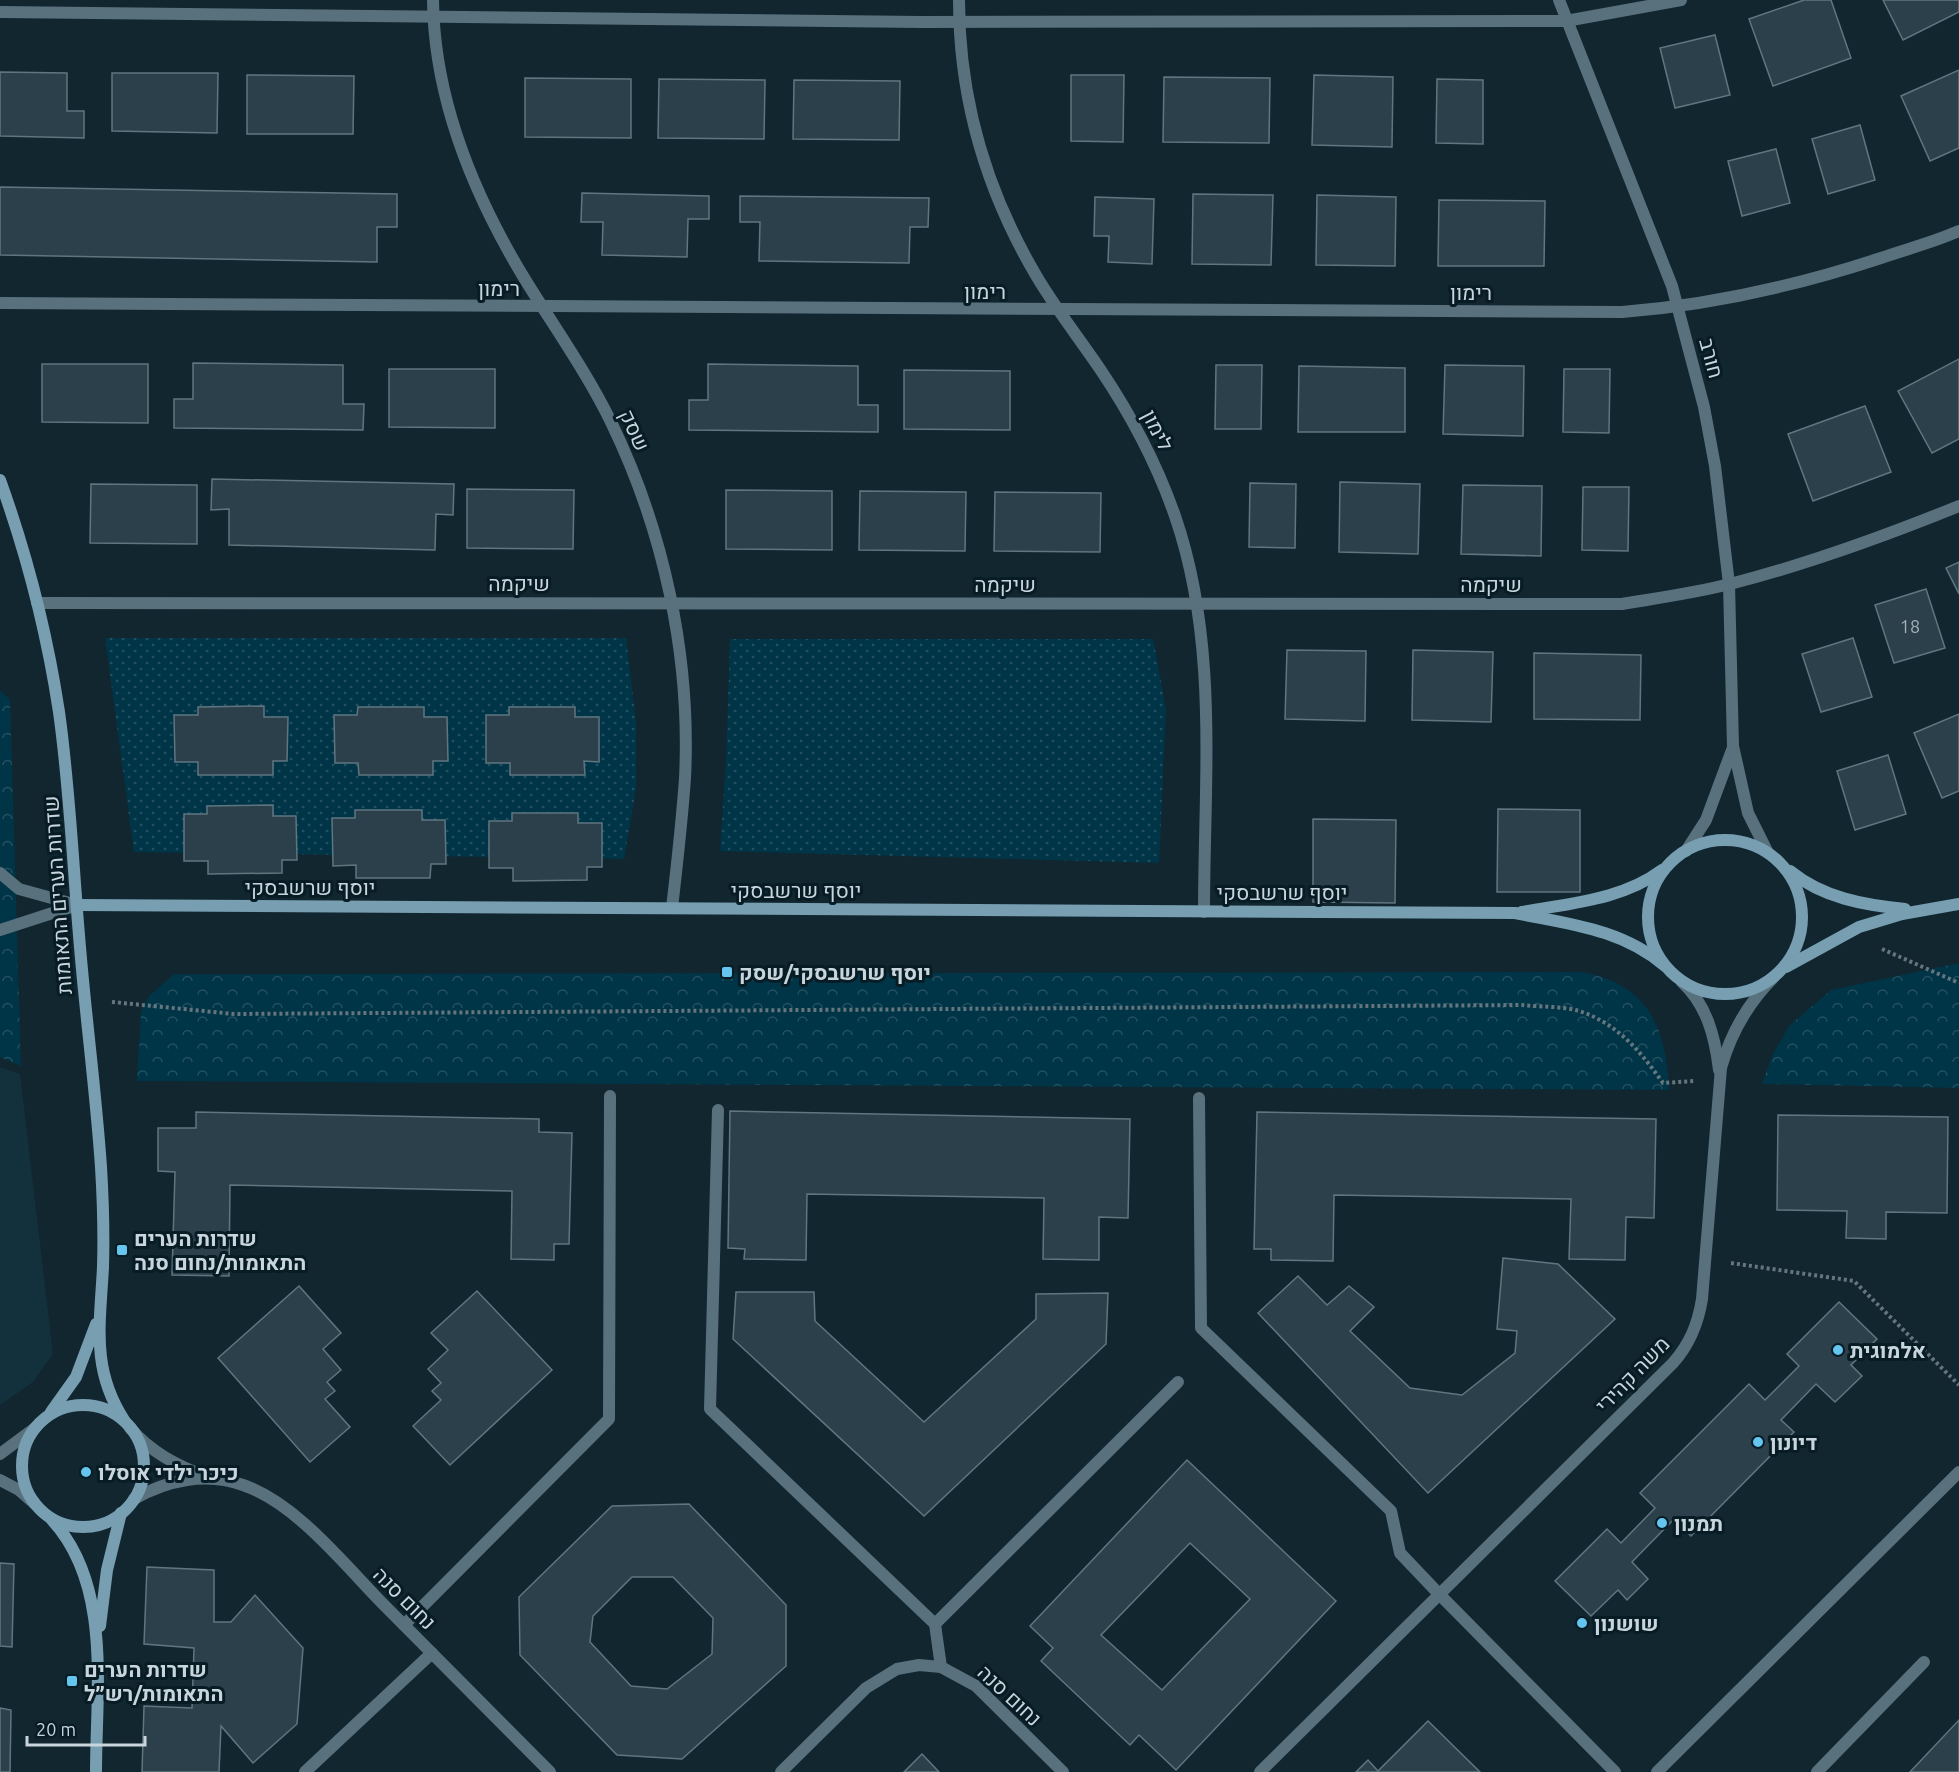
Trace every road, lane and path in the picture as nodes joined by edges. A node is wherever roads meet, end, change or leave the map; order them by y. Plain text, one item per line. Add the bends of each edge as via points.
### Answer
1 (433, 0) edge
2 (959, 0) edge
3 (1559, 0) edge
4 (1681, 0) edge
5 (0, 12) edge
6 (433, 16) junction
7 (1566, 21) junction
8 (959, 22) junction
9 (1959, 231) edge
10 (0, 303) edge
11 (543, 308) junction
12 (1678, 308) junction
13 (1059, 310) junction
14 (0, 480) edge
15 (1959, 506) edge
16 (1729, 584) junction
17 (37, 603) junction
18 (670, 603) junction
19 (1197, 604) junction
20 (1733, 746) junction
21 (1686, 851) junction
22 (1773, 856) junction
23 (1667, 865) junction
24 (0, 873) edge
25 (1959, 904) edge
26 (77, 905) junction
27 (672, 908) junction
28 (1918, 911) junction
29 (1204, 912) junction
30 (1515, 913) junction
31 (0, 930) edge
32 (1846, 933) junction
33 (1665, 966) junction
34 (1778, 973) junction
35 (1682, 982) junction
36 (1959, 983) edge
37 (84, 1000) junction
38 (1720, 1080) junction
39 (610, 1096) dead end
40 (1199, 1098) dead end
41 (718, 1110) dead end
42 (1705, 1259) junction
43 (98, 1314) junction
44 (1178, 1382) dead end
45 (1959, 1385) edge
46 (47, 1416) junction
47 (127, 1424) junction
48 (35, 1428) junction
49 (0, 1454) edge
50 (1959, 1472) edge
51 (214, 1479) junction
52 (0, 1480) edge
53 (134, 1499) junction
54 (35, 1504) junction
55 (121, 1513) junction
56 (49, 1517) junction
57 (1439, 1594) junction
58 (935, 1624) junction
59 (404, 1625) junction
60 (432, 1653) junction
61 (97, 1654) junction
62 (1924, 1662) dead end
63 (941, 1667) junction
64 (96, 1772) edge
65 (305, 1772) edge
66 (550, 1772) edge
67 (781, 1772) edge
68 (1063, 1772) edge
69 (1260, 1772) edge
70 (1615, 1772) edge
71 (1657, 1772) edge
72 (1817, 1772) edge

1 - 6 street, שסק
2 - 8 street, לימון
3 - 7 street, חורב
4 - 7 street
5 - 6 street
6 - 8 street
6 - 11 street, שסק via 443,88 461,148 488,211
7 - 8 street
7 - 12 street, חורב via 1649,224
8 - 13 street, לימון via 966,97 982,160 1006,220
9 - 12 street, רימון via 1820,278
10 - 11 street, רימון
11 - 13 street, רימון
11 - 18 street, שסק via 581,367 636,478 655,535
12 - 13 street, רימון via 1622,312
12 - 16 street, חורב via 1704,407
13 - 19 street, לימון via 1124,407 1153,463 1175,516
14 - 17 street, שדרות הערים התאומות
15 - 16 street, שיקמה via 1854,546
16 - 19 street, שיקמה via 1622,604
16 - 20 street, חורב
17 - 18 street, שיקמה
17 - 26 street, שדרות הערים התאומות via 59,711
18 - 19 street, שיקמה
18 - 27 street, שסק via 681,663 685,776
19 - 29 street, לימון via 1206,687
20 - 21 street, חורב via 1706,820
20 - 22 street, חורב via 1748,813
21 - 22 street via 1708,842 1733,840
21 - 23 street
22 - 28 street via 1803,881 1828,893 1864,904
22 - 34 street via 1792,878 1802,913 1800,938
23 - 30 street, יוסף שרשבסקי via 1641,883 1610,895
23 - 33 street via 1650,897 1647,922 1653,945
24 - 26 street via 19,889
25 - 28 street
26 - 27 street, יוסף שרשבסקי
26 - 31 street
26 - 37 street, שדרות הערים התאומות
27 - 29 street, יוסף שרשבסקי
28 - 32 street
29 - 30 street, יוסף שרשבסקי
30 - 33 street, יוסף שרשבסקי via 1620,937
32 - 34 street
32 - 36 path
33 - 35 street
34 - 35 street via 1754,989 1730,994 1705,992
34 - 38 street, משה קהירי via 1742,1017 1728,1046
35 - 38 street, משה קהירי via 1699,1000 1707,1019
37 - 38 path via 234,1014 1522,1005 1578,1011 1614,1027 1646,1059 1663,1083
37 - 43 street, שדרות הערים התאומות via 102,1190 103,1266
38 - 42 street, משה קהירי
39 - 59 street via 609,1419
40 - 57 street via 1201,1328 1392,1511 1400,1553
41 - 58 street via 710,1409
42 - 45 path via 1854,1281
42 - 57 street, משה קהירי via 1698,1322 1679,1357
43 - 46 street, שדרות הערים התאומות via 76,1377
43 - 47 street, שדרות הערים התאומות via 104,1379 111,1400
44 - 58 street
46 - 47 street via 72,1406 91,1405 109,1410
46 - 48 street
47 - 51 street via 143,1443 164,1458
47 - 53 street via 140,1444 144,1463 142,1482
48 - 49 street
48 - 54 street via 24,1449 21,1466 23,1482
50 - 71 street
51 - 53 street via 171,1483
51 - 59 street, נחום סנה via 255,1490 290,1512
52 - 54 street
53 - 55 street
54 - 56 street
55 - 56 street via 86,1527 67,1525
55 - 61 street via 107,1570
56 - 61 street via 67,1540 85,1579
57 - 69 street, משה קהירי
57 - 70 street
58 - 63 street
59 - 60 street, נחום סנה
60 - 65 street
60 - 66 street, נחום סנה
61 - 64 street
62 - 72 street
63 - 67 street, נחום סנה via 908,1666 876,1680
63 - 68 street, נחום סנה via 976,1686

